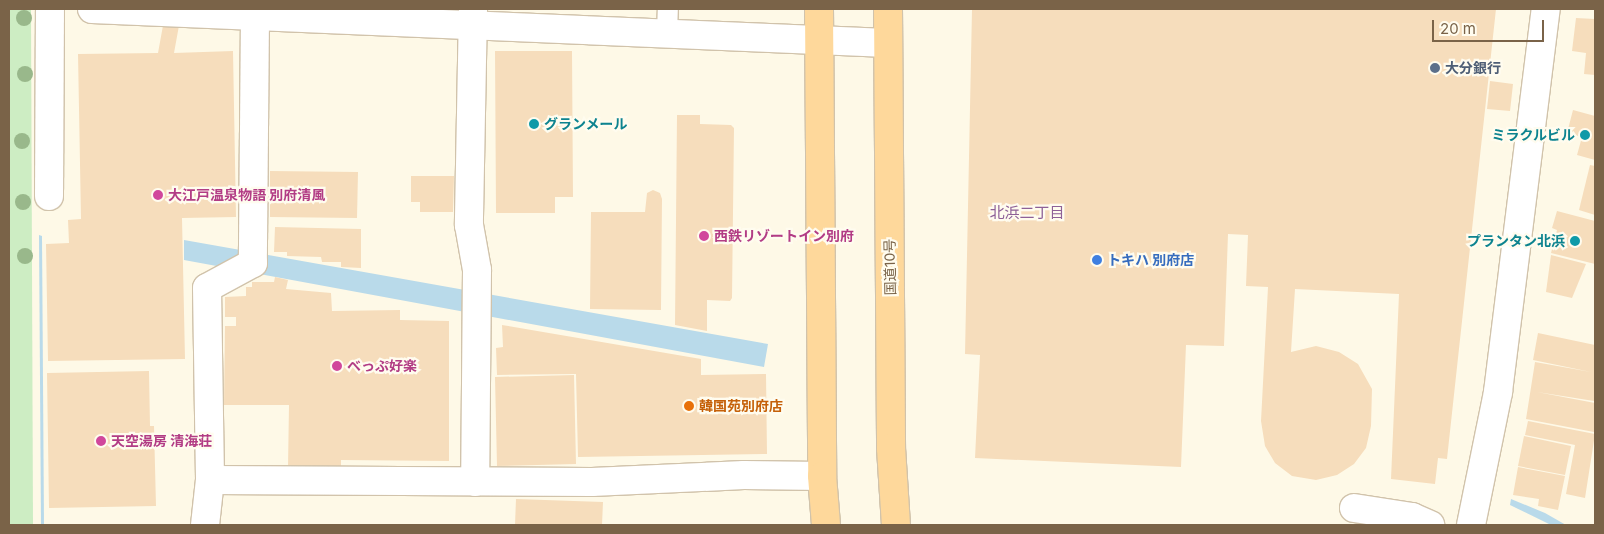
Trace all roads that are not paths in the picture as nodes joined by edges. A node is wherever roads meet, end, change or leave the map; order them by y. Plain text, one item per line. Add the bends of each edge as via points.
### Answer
1 (50, 9) edge
2 (92, 9) edge
3 (819, 9) edge
4 (888, 9) edge
5 (1546, 9) edge
6 (258, 13) edge
7 (473, 16) edge
8 (668, 21) edge
9 (818, 41) junction
10 (887, 43) junction
11 (49, 196) dead end
12 (822, 476) junction
13 (210, 480) junction
14 (475, 482) junction
15 (1354, 508) dead end
16 (206, 525) edge
17 (826, 525) edge
18 (896, 525) edge
19 (1430, 525) edge
20 (1471, 525) edge

1 - 11 street
2 - 6 street
3 - 9 highway
4 - 10 highway, 国道10号
5 - 20 street via 1498,392
6 - 7 street
6 - 13 street via 246,262 207,288
7 - 8 street
7 - 14 street via 469,225 477,270
8 - 9 street
9 - 10 street
9 - 12 highway
10 - 18 highway, 国道10号 via 891,448
12 - 14 street via 782,474 592,482
12 - 17 highway
13 - 14 street
13 - 16 street
15 - 19 street via 1412,517

